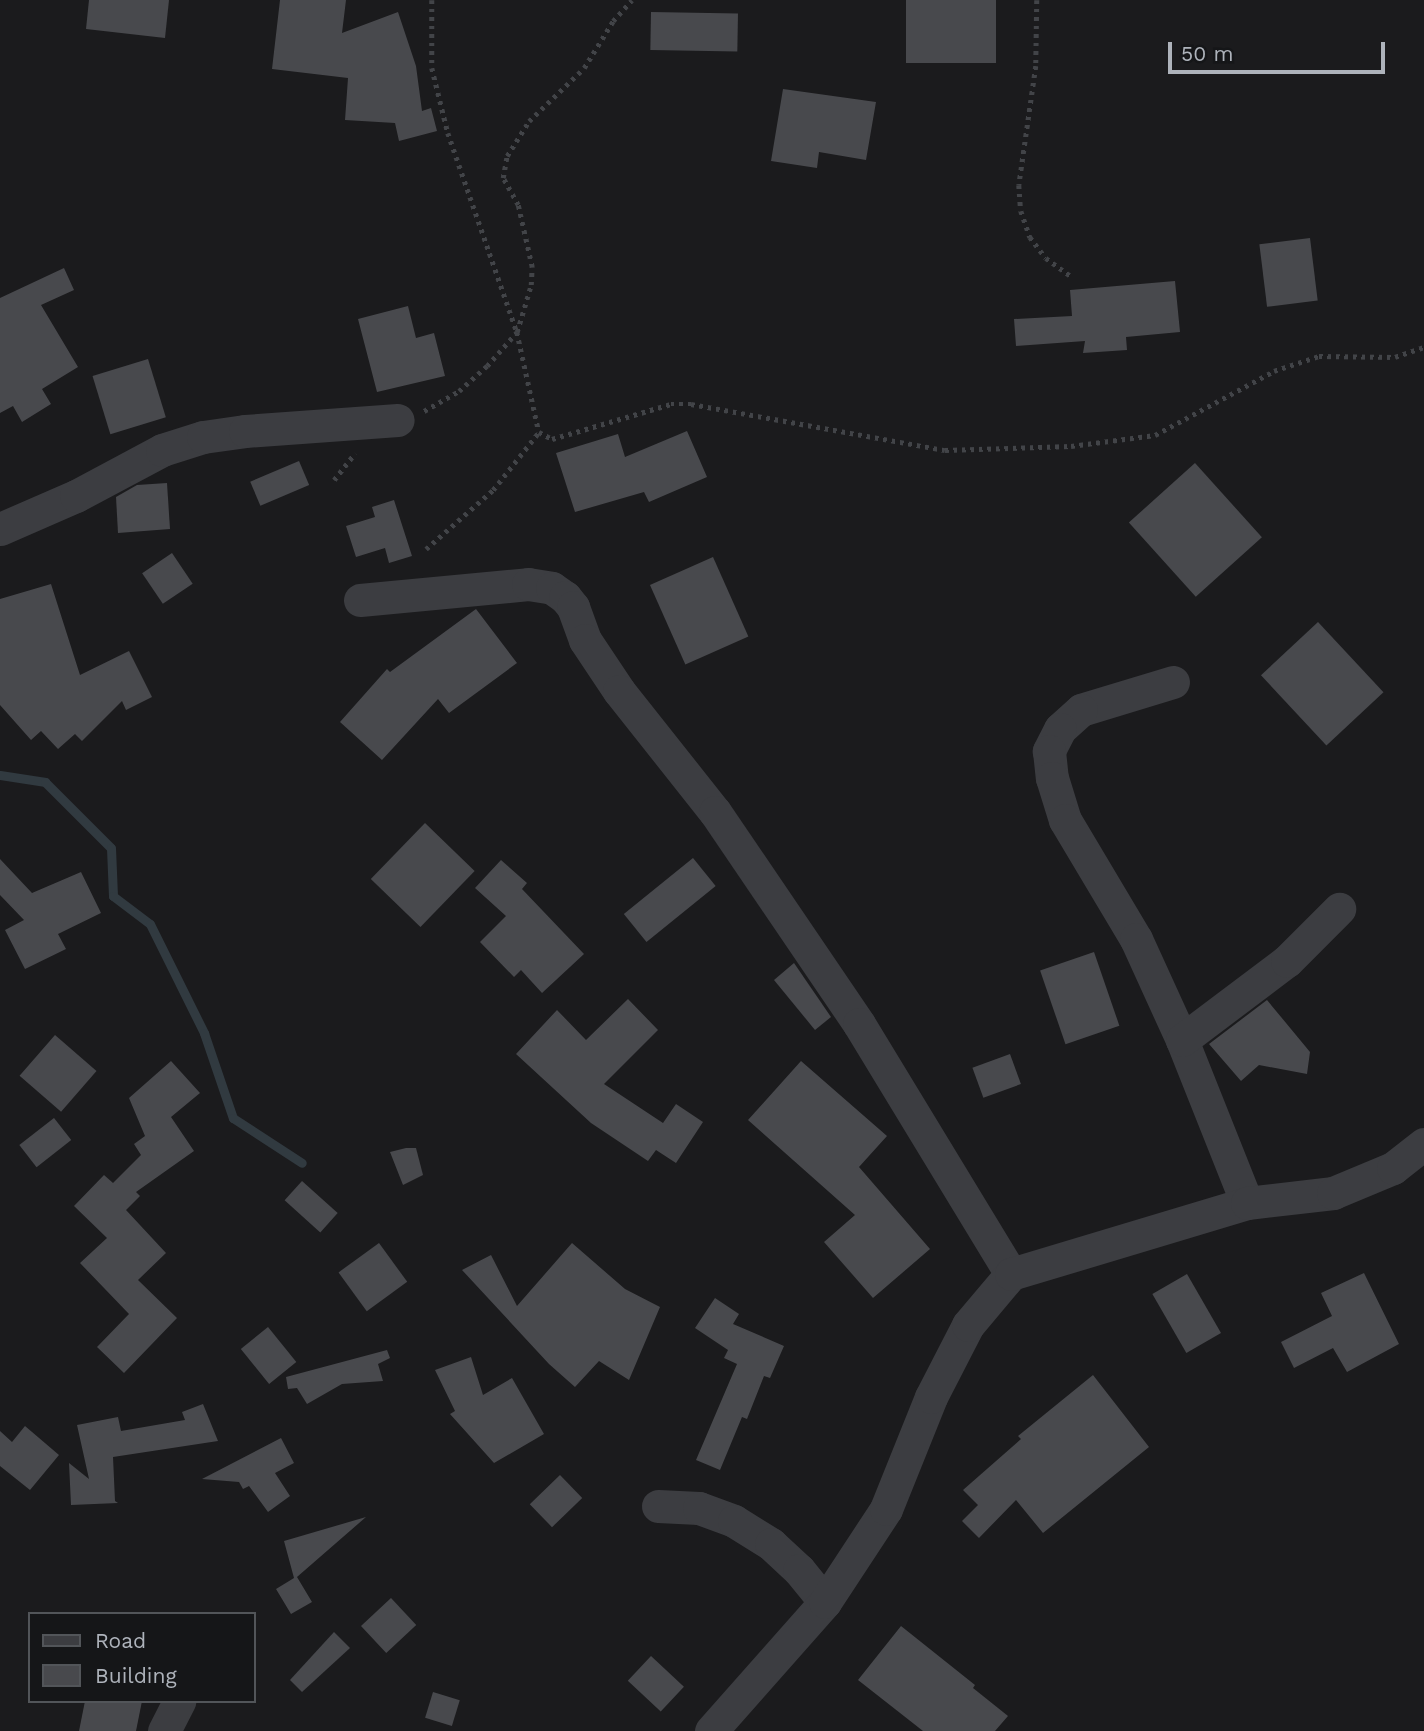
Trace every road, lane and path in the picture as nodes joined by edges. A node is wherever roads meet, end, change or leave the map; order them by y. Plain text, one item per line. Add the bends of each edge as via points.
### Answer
1 (432, 0) edge
2 (632, 0) edge
3 (1037, 0) edge
4 (1071, 276) dead end
5 (517, 332) junction
6 (1424, 347) edge
7 (398, 420) dead end
8 (539, 432) junction
9 (0, 529) edge
10 (426, 549) dead end
11 (360, 600) dead end
12 (1173, 682) dead end
13 (1339, 909) dead end
14 (1182, 1040) junction
15 (1424, 1144) edge
16 (1247, 1203) junction
17 (1011, 1274) junction
18 (658, 1506) dead end
19 (825, 1602) junction
20 (178, 1703) edge
21 (164, 1731) edge
22 (711, 1731) edge

1 - 5 path via 432,68 448,133
2 - 5 path via 584,68 529,121 507,156 503,178 518,205 532,267
3 - 4 path via 1036,65 1019,185 1021,211 1030,237 1046,258
5 - 8 path
6 - 8 path via 1395,357 1319,356 1274,371 1155,435 1071,446 944,450 691,404 671,404 552,439
7 - 9 street via 203,437 163,450
8 - 10 path via 493,490
11 - 17 street via 528,584 552,588 565,597 585,640 619,691 715,812 859,1024
12 - 14 street via 1081,710 1060,729 1049,751 1065,820 1136,939
13 - 14 street via 1287,961
14 - 16 street
15 - 16 street via 1393,1168 1334,1192
16 - 17 street
17 - 19 street via 968,1325 931,1397 886,1509
18 - 19 street via 699,1507 734,1521 771,1544
19 - 22 street
20 - 21 street

